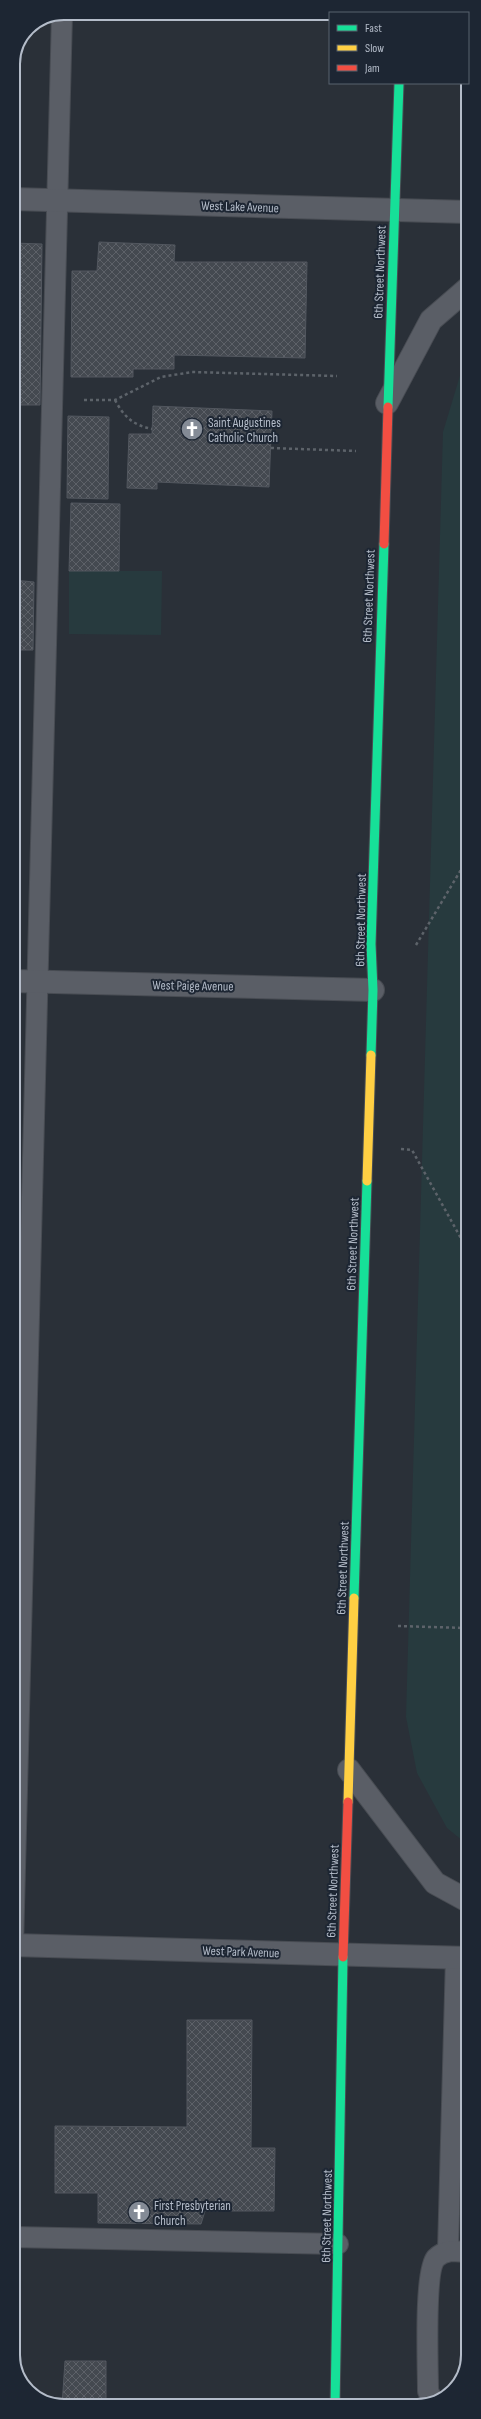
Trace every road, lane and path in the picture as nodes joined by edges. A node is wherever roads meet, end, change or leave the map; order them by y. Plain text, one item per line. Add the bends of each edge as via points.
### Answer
1 (62, 20) edge
2 (399, 84) edge
3 (20, 199) edge
4 (57, 200) junction
5 (395, 211) junction
6 (461, 212) edge
7 (461, 294) edge
8 (337, 376) dead end
9 (52, 400) junction
10 (115, 400) junction
11 (387, 403) junction
12 (152, 428) dead end
13 (270, 448) dead end
14 (386, 452) junction
15 (461, 870) edge
16 (416, 945) dead end
17 (20, 981) edge
18 (37, 981) junction
19 (373, 990) junction
20 (368, 1144) junction
21 (461, 1238) edge
22 (398, 1626) dead end
23 (461, 1628) edge
24 (20, 1665) edge
25 (349, 1770) junction
26 (461, 1897) edge
27 (20, 1946) edge
28 (343, 1954) junction
29 (461, 1958) edge
30 (461, 1979) edge
31 (20, 2237) edge
32 (338, 2244) junction
33 (448, 2251) junction
34 (461, 2252) edge
35 (431, 2397) edge
36 (335, 2399) edge

1 - 4 lane
2 - 5 street, 6th Street Northwest
3 - 4 street, West Lake Avenue
4 - 5 street, West Lake Avenue
4 - 9 lane
5 - 6 street, West Lake Avenue
5 - 11 street, 6th Street Northwest
7 - 11 street via 431,320
8 - 10 path via 192,372 161,377
9 - 10 path
9 - 18 lane
10 - 12 path via 122,414 137,426
11 - 14 street, 6th Street Northwest
13 - 14 path
14 - 19 street, 6th Street Northwest via 371,944
15 - 16 path
17 - 18 street, West Paige Avenue
18 - 19 street, West Paige Avenue
18 - 24 lane
19 - 20 street, 6th Street Northwest
20 - 21 path via 412,1150
20 - 25 street, 6th Street Northwest
22 - 23 path
25 - 26 street via 435,1884
25 - 28 street, 6th Street Northwest
27 - 28 street, West Park Avenue
28 - 29 street, West Park Avenue
28 - 32 street, 6th Street Northwest
30 - 33 lane
31 - 32 lane
32 - 36 street, 6th Street Northwest
33 - 34 lane
33 - 35 lane via 436,2259 429,2277 428,2391

